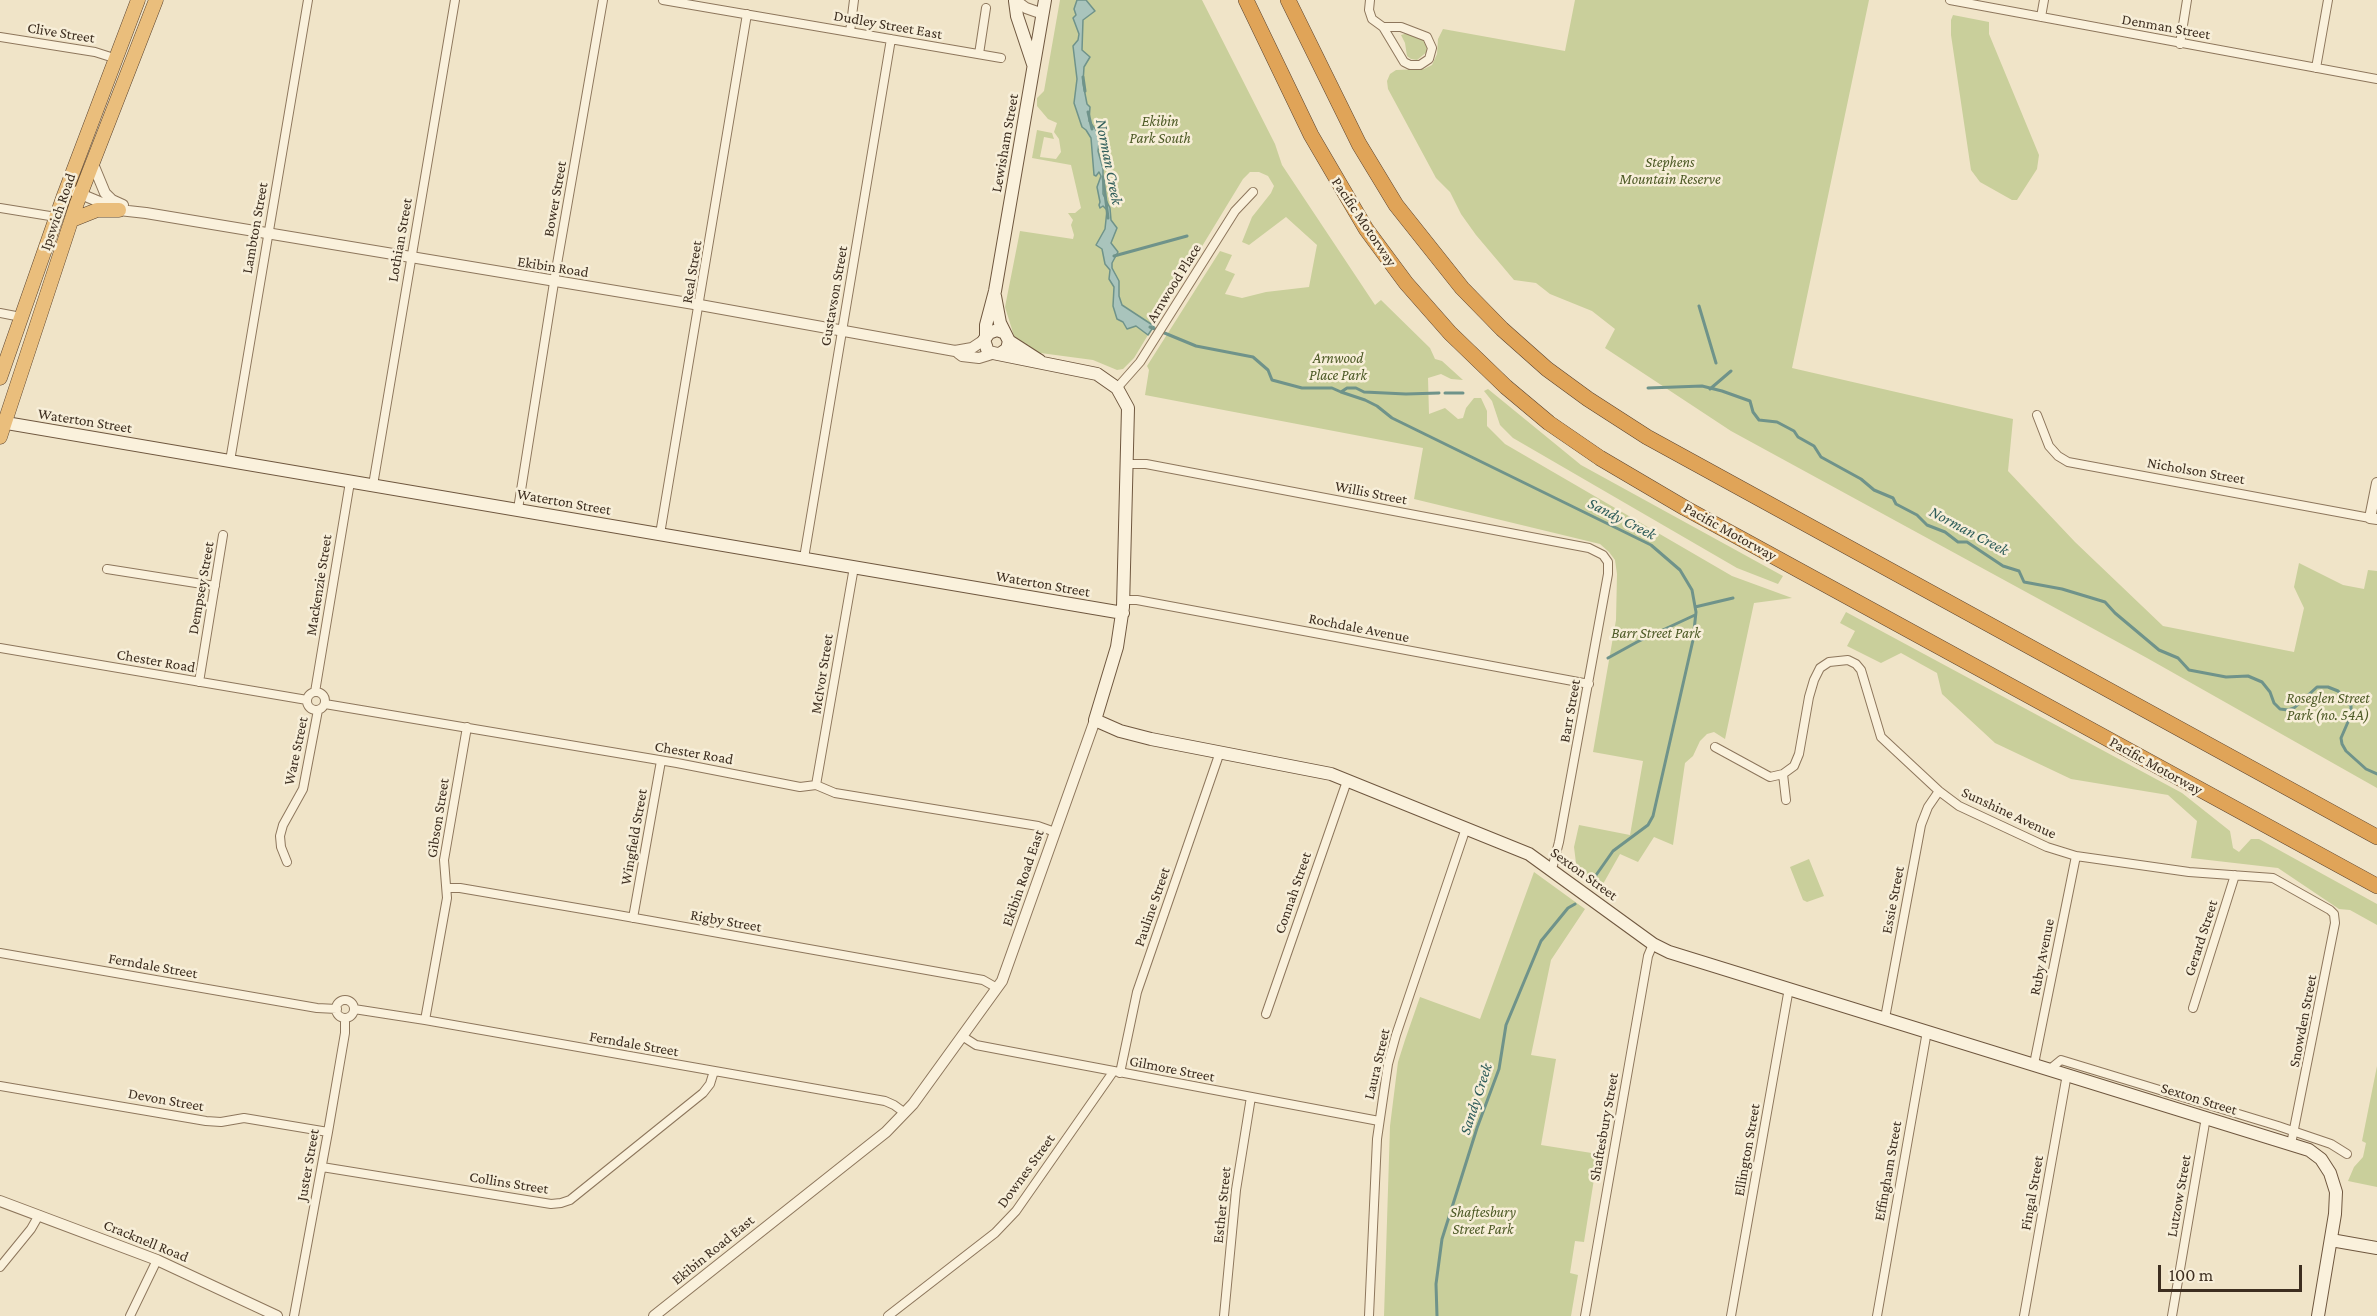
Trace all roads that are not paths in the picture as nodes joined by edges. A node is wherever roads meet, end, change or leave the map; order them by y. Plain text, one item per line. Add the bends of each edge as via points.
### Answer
1 (138, 0) edge
2 (156, 0) edge
3 (308, 0) edge
4 (455, 0) edge
5 (603, 0) edge
6 (663, 0) edge
7 (854, 0) edge
8 (1015, 0) edge
9 (1246, 0) edge
10 (1288, 0) edge
11 (1370, 0) edge
12 (1950, 0) edge
13 (2044, 0) edge
14 (2187, 0) edge
15 (2328, 0) edge
16 (1042, 5) edge
17 (986, 8) dead end
18 (747, 14) junction
19 (2041, 17) junction
20 (1383, 27) junction
21 (850, 32) junction
22 (0, 37) edge
23 (891, 39) junction
24 (2180, 44) junction
25 (979, 54) junction
26 (1001, 58) dead end
27 (117, 59) junction
28 (1033, 65) junction
29 (2316, 68) junction
30 (2377, 79) edge
31 (93, 164) junction
32 (66, 188) junction
33 (1253, 192) dead end
34 (80, 194) junction
35 (0, 208) edge
36 (119, 210) junction
37 (146, 213) junction
38 (56, 217) junction
39 (72, 220) junction
40 (268, 233) junction
41 (411, 258) junction
42 (554, 282) junction
43 (994, 291) junction
44 (700, 305) junction
45 (0, 313) edge
46 (21, 317) junction
47 (841, 332) junction
48 (1007, 337) junction
49 (985, 338) junction
50 (955, 351) junction
51 (996, 354) junction
52 (1043, 363) junction
53 (0, 378) edge
54 (1117, 388) junction
55 (2037, 415) dead end
56 (3, 422) edge
57 (0, 437) edge
58 (230, 461) junction
59 (1128, 464) junction
60 (350, 482) junction
61 (2377, 483) edge
62 (373, 485) junction
63 (518, 509) junction
64 (2374, 518) edge
65 (660, 534) junction
66 (224, 536) dead end
67 (804, 558) junction
68 (1606, 558) joint
69 (854, 567) junction
70 (106, 569) dead end
71 (214, 586) junction
72 (1124, 600) junction
73 (1123, 613) junction
74 (0, 648) edge
75 (199, 682) junction
76 (1588, 684) junction
77 (315, 692) junction
78 (308, 700) junction
79 (325, 704) junction
80 (318, 710) junction
81 (1095, 720) junction
82 (467, 727) junction
83 (1715, 747) dead end
84 (1220, 753) junction
85 (661, 761) junction
86 (1784, 774) junction
87 (1347, 781) junction
88 (816, 785) junction
89 (1939, 791) junction
90 (1786, 800) dead end
91 (1466, 828) junction
92 (1055, 832) junction
93 (2377, 837) edge
94 (2076, 856) junction
95 (287, 862) dead end
96 (1552, 869) junction
97 (2235, 875) junction
98 (2377, 886) edge
99 (447, 888) junction
100 (2334, 914) joint
101 (633, 918) junction
102 (1653, 944) junction
103 (0, 953) edge
104 (997, 988) junction
105 (1789, 988) junction
106 (2193, 1008) dead end
107 (337, 1009) junction
108 (354, 1009) junction
109 (1266, 1014) dead end
110 (345, 1018) junction
111 (1885, 1018) junction
112 (425, 1020) junction
113 (1926, 1031) junction
114 (962, 1036) junction
115 (2034, 1064) junction
116 (2050, 1069) junction
117 (714, 1071) junction
118 (1117, 1072) junction
119 (2067, 1074) junction
120 (0, 1086) edge
121 (1251, 1097) junction
122 (905, 1113) junction
123 (2206, 1117) junction
124 (1379, 1121) junction
125 (328, 1132) junction
126 (2293, 1138) junction
127 (2347, 1154) dead end
128 (322, 1167) junction
129 (0, 1201) edge
130 (39, 1215) junction
131 (2331, 1240) junction
132 (2377, 1248) edge
133 (157, 1260) junction
134 (0, 1267) edge
135 (130, 1316) edge
136 (277, 1316) edge
137 (294, 1316) edge
138 (654, 1316) edge
139 (888, 1316) edge
140 (1224, 1316) edge
141 (1370, 1316) edge
142 (1584, 1316) edge
143 (1731, 1316) edge
144 (1877, 1316) edge
145 (2024, 1316) edge
146 (2172, 1316) edge
147 (2318, 1316) edge

1 - 27 highway, Ipswich Road
2 - 31 highway, Ipswich Road
3 - 40 street, Lambton Street
4 - 41 street, Lothian Street
5 - 42 street, Bower Street
6 - 18 street, Dudley Street East
7 - 21 street
8 - 16 street via 1026,8
8 - 28 main road
9 - 98 highway, Pacific Motorway via 1311,135 1366,229 1406,284 1450,333 1549,423 1685,508
10 - 93 highway via 1359,144 1396,205 1462,288 1547,369 1647,437
11 - 20 street via 1371,15
12 - 19 street, Denman Street
13 - 19 street
14 - 24 street
15 - 29 street
16 - 28 main road, Lewisham Street
17 - 25 street
18 - 21 street, Dudley Street East
18 - 44 street, Real Street
19 - 24 street, Denman Street
20 - 20 street via 1401,27 1427,37 1432,48 1429,59 1420,65 1404,62
21 - 23 street, Dudley Street East
22 - 27 street, Clive Street
23 - 25 street, Dudley Street East
23 - 47 street, Gustavson Street
24 - 29 street, Denman Street
25 - 26 street, Dudley Street East
27 - 32 highway, Ipswich Road
28 - 43 main road, Lewisham Street
29 - 30 street, Denman Street
31 - 34 highway, Ipswich Road
31 - 37 street, Ekibin Road via 108,197
32 - 34 street, Ekibin Road
32 - 38 highway, Ipswich Road
33 - 54 street, Arnwood Place via 1236,211 1140,362
34 - 36 street, Ekibin Road
34 - 39 highway, Ipswich Road
35 - 38 street
36 - 37 street, Ekibin Road
36 - 39 highway via 97,210
37 - 40 street, Ekibin Road
38 - 46 highway, Ipswich Road
39 - 56 highway, Ipswich Road
40 - 41 street, Ekibin Road
40 - 58 street, Lambton Street
41 - 42 street, Ekibin Road
41 - 62 street, Lothian Street
42 - 44 street, Ekibin Road
42 - 63 street, Bower Street
43 - 48 main road, Lewisham Street
43 - 49 main road, Lewisham Street
44 - 47 street, Ekibin Road
44 - 65 street, Real Street
45 - 46 street
46 - 53 highway, Ipswich Road
47 - 50 street, Ekibin Road
47 - 67 street, Gustavson Street
48 - 49 main road via 992,330
48 - 51 main road via 1007,349
48 - 52 main road
49 - 50 street, Ekibin Road via 972,348
49 - 51 main road via 985,348
50 - 51 street, Ekibin Road via 980,358
51 - 52 main road
52 - 54 main road via 1097,375
54 - 59 main road, Ekibin Road East via 1128,412
55 - 64 street, Nicholson Street via 2049,446 2072,463
56 - 57 highway, Ipswich Road
56 - 58 main road, Waterton Street
58 - 60 main road, Waterton Street
59 - 68 street, Willis Street via 1146,464 1590,548
59 - 72 main road, Ekibin Road East
60 - 62 main road, Waterton Street
60 - 77 street, Mackenzie Street
61 - 64 street
62 - 63 main road, Waterton Street
63 - 65 main road, Waterton Street
65 - 67 main road, Waterton Street
66 - 71 street, Dempsey Street
67 - 69 main road, Waterton Street
68 - 76 street, Barr Street via 1608,574
69 - 73 main road, Waterton Street
69 - 88 street, McIvor Street
70 - 71 street
71 - 75 street, Dempsey Street
72 - 73 main road, Ekibin Road East
72 - 76 street, Rochdale Avenue
73 - 81 main road, Ekibin Road East
74 - 75 street, Chester Road
75 - 78 street, Chester Road
76 - 96 street, Barr Street
77 - 78 street
77 - 79 street via 323,695
78 - 80 street via 310,708
79 - 80 street
79 - 82 street, Chester Road
80 - 95 street, Ware Street via 303,789 281,831 281,847
81 - 84 main road, Sexton Street via 1130,734
81 - 92 street, Ekibin Road East
82 - 85 street, Chester Road
82 - 99 street, Gibson Street via 444,860
83 - 86 street via 1770,777
84 - 87 main road, Sexton Street via 1319,771
84 - 118 street, Pauline Street via 1137,992
85 - 88 street, Chester Road via 800,787
85 - 101 street, Wingfield Street
86 - 89 street, Sunshine Avenue via 1794,766 1799,754 1809,697 1820,668 1829,662 1848,660 1861,670 1881,737
86 - 90 street
87 - 91 main road, Sexton Street
87 - 109 street, Connah Street
88 - 92 street, Chester Road via 841,794
89 - 94 street, Sunshine Avenue via 1969,811 2048,848
89 - 111 street, Essie Street via 1921,825
91 - 96 main road, Sexton Street via 1529,854
91 - 124 street, Laura Street via 1396,1035
92 - 104 street, Ekibin Road East via 1011,959
94 - 97 street, Sunshine Avenue
94 - 115 street, Ruby Avenue
96 - 102 main road, Sexton Street
97 - 100 street, Sunshine Avenue via 2273,878
97 - 106 street, Gerard Street
99 - 101 street, Rigby Street
99 - 112 street, Gibson Street
100 - 126 street, Snowden Street
101 - 104 street, Rigby Street via 983,980
102 - 105 main road, Sexton Street
102 - 142 street, Shaftesbury Street
103 - 107 street, Ferndale Street
104 - 114 street, Ekibin Road East
105 - 111 main road, Sexton Street
105 - 143 street, Ellington Street
107 - 108 street via 341,1001 352,1004
107 - 110 street
108 - 110 street
108 - 112 street, Ferndale Street
110 - 125 street, Juster Street
111 - 113 main road, Sexton Street
112 - 117 street, Ferndale Street
113 - 115 main road, Sexton Street
113 - 144 street, Effingham Street
114 - 118 street, Gilmore Street via 976,1045
114 - 122 street, Ekibin Road East
115 - 116 main road, Sexton Street
116 - 119 main road, Sexton Street
116 - 126 street, Sexton Street via 2061,1060
117 - 122 street, Ferndale Street via 889,1102
117 - 128 street, Collins Street via 703,1093 570,1200 561,1203
118 - 121 street, Gilmore Street
118 - 139 street, Downes Street via 996,1233
119 - 123 main road, Sexton Street
119 - 145 street, Fingal Street
120 - 125 street, Devon Street via 206,1121 244,1118
121 - 124 street, Gilmore Street
121 - 140 street, Esther Street via 1236,1190
122 - 138 street, Ekibin Road East
123 - 126 main road, Sexton Street
123 - 146 street, Lutzow Street
124 - 141 street, Laura Street
125 - 128 street, Juster Street
126 - 127 street via 2331,1144
126 - 131 main road, Sexton Street via 2321,1159 2330,1173 2336,1192
128 - 137 street, Juster Street
129 - 130 street, Cracknell Road
130 - 133 street, Cracknell Road
130 - 134 street
131 - 132 main road
131 - 147 main road
133 - 135 street
133 - 136 street, Cracknell Road

